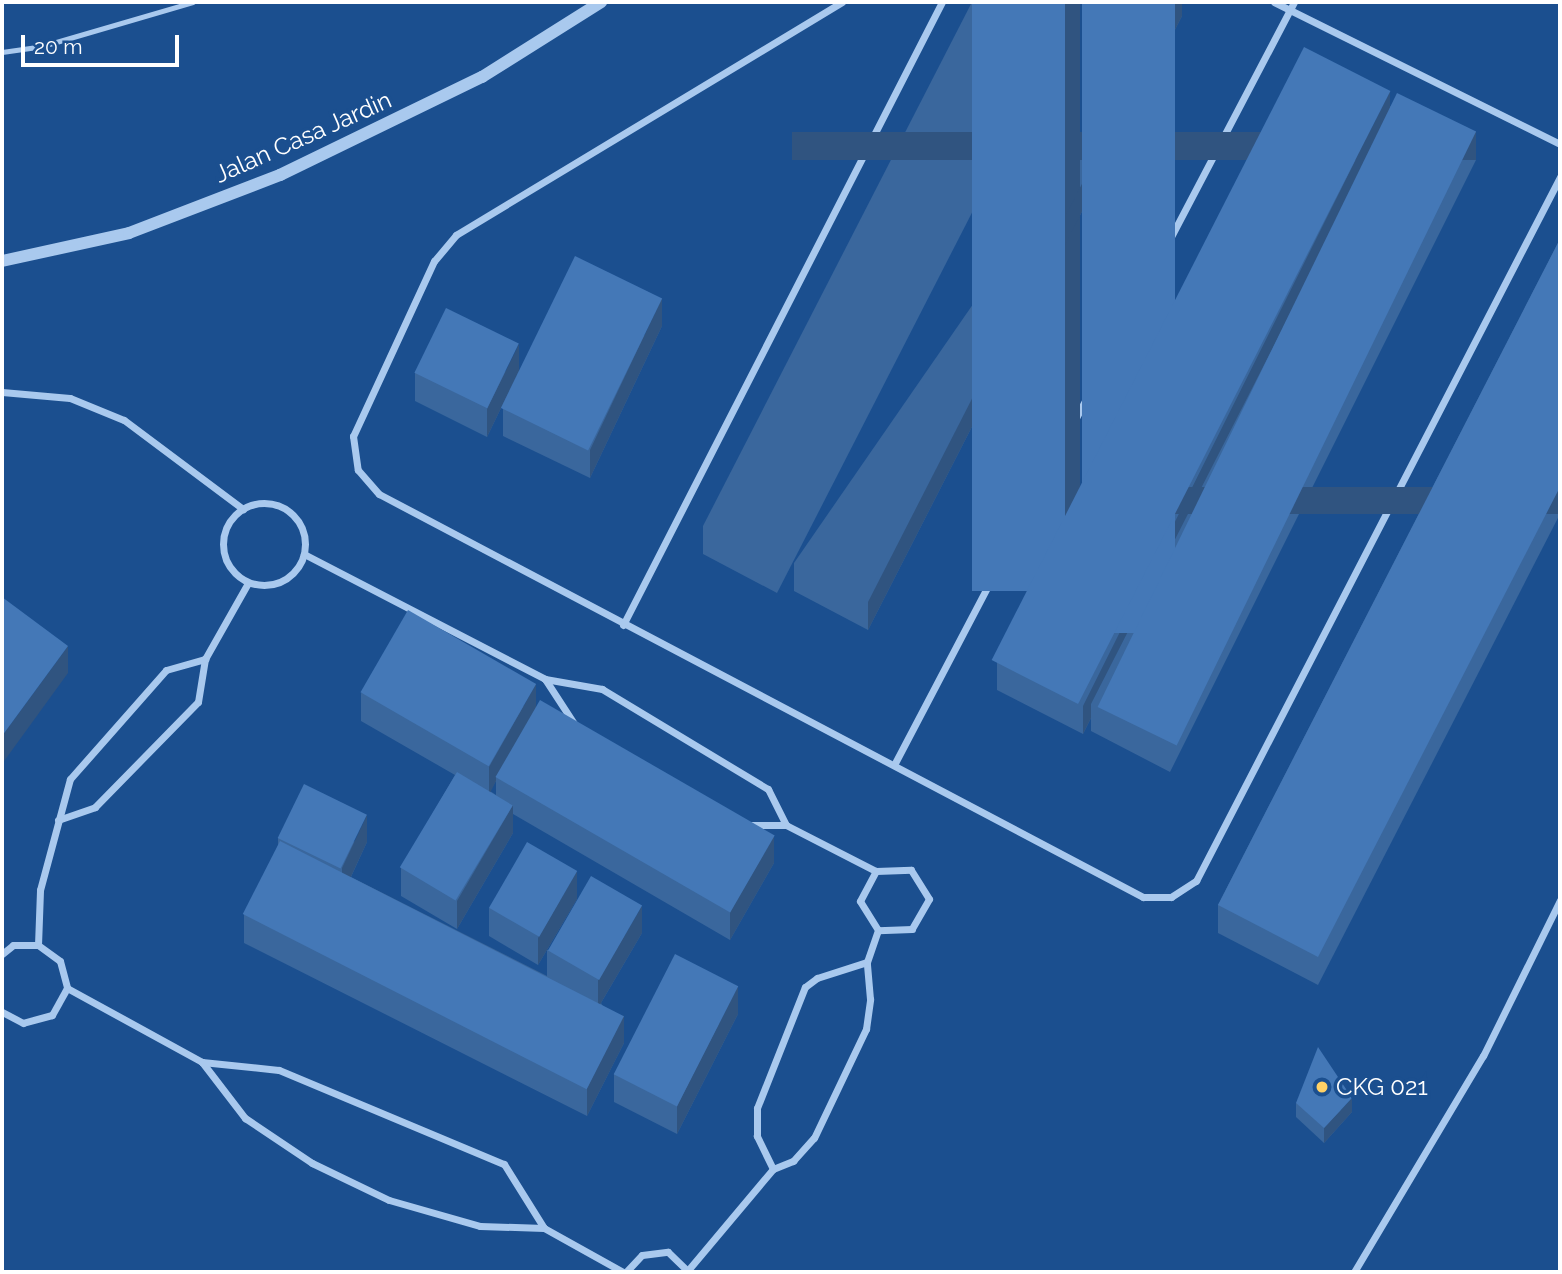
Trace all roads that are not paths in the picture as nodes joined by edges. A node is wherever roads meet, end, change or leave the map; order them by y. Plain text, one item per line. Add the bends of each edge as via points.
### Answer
1 (193, 2) edge
2 (601, 2) edge
3 (842, 2) edge
4 (942, 2) edge
5 (1274, 2) edge
6 (1292, 6) edge
7 (2, 52) edge
8 (1560, 144) edge
9 (1560, 177) edge
10 (2, 261) edge
11 (2, 391) edge
12 (243, 509) junction
13 (304, 554) junction
14 (248, 583) junction
15 (623, 625) junction
16 (205, 659) junction
17 (545, 679) junction
18 (587, 732) edge
19 (894, 765) junction
20 (58, 820) junction
21 (742, 825) edge
22 (786, 825) junction
23 (876, 871) junction
24 (1560, 900) edge
25 (878, 930) junction
26 (38, 944) junction
27 (2, 954) edge
28 (867, 962) junction
29 (67, 988) junction
30 (2, 1013) edge
31 (202, 1062) junction
32 (773, 1169) junction
33 (544, 1228) junction
34 (689, 1271) edge
35 (624, 1272) edge
36 (1354, 1272) edge

1 - 7 lane via 39,47
2 - 10 street, Jalan Casa Jardin via 482,77 280,175 129,233
3 - 15 street via 456,235 433,261 353,436 358,470 379,494
4 - 15 street
5 - 6 street
6 - 8 street
6 - 19 street
9 - 19 street via 1196,881 1171,897 1143,897
11 - 12 street via 70,398 124,420
12 - 13 street via 258,503 288,511 305,538
12 - 14 street via 232,519 223,547 235,574
13 - 14 street via 296,570 283,581
13 - 17 street
14 - 16 street
15 - 19 street
16 - 20 street via 166,670 70,779
16 - 20 street via 198,702 95,807
17 - 18 street via 576,726
17 - 22 street via 602,689 768,789
20 - 26 street via 40,890
21 - 22 street
22 - 23 street
23 - 25 street via 860,901
23 - 25 street via 911,870 929,899 912,929
24 - 36 street via 1483,1056
25 - 28 street
26 - 27 street via 13,945
26 - 29 street via 60,961
28 - 32 street via 870,999 866,1030 814,1138 793,1160
28 - 32 street via 817,978 805,988 757,1108 757,1136
29 - 30 street via 52,1015 23,1023
29 - 31 street
31 - 33 street via 246,1118 312,1163 389,1200 480,1226
31 - 33 street via 279,1070 504,1164
32 - 34 street
33 - 35 street
34 - 35 street via 668,1252 642,1255

